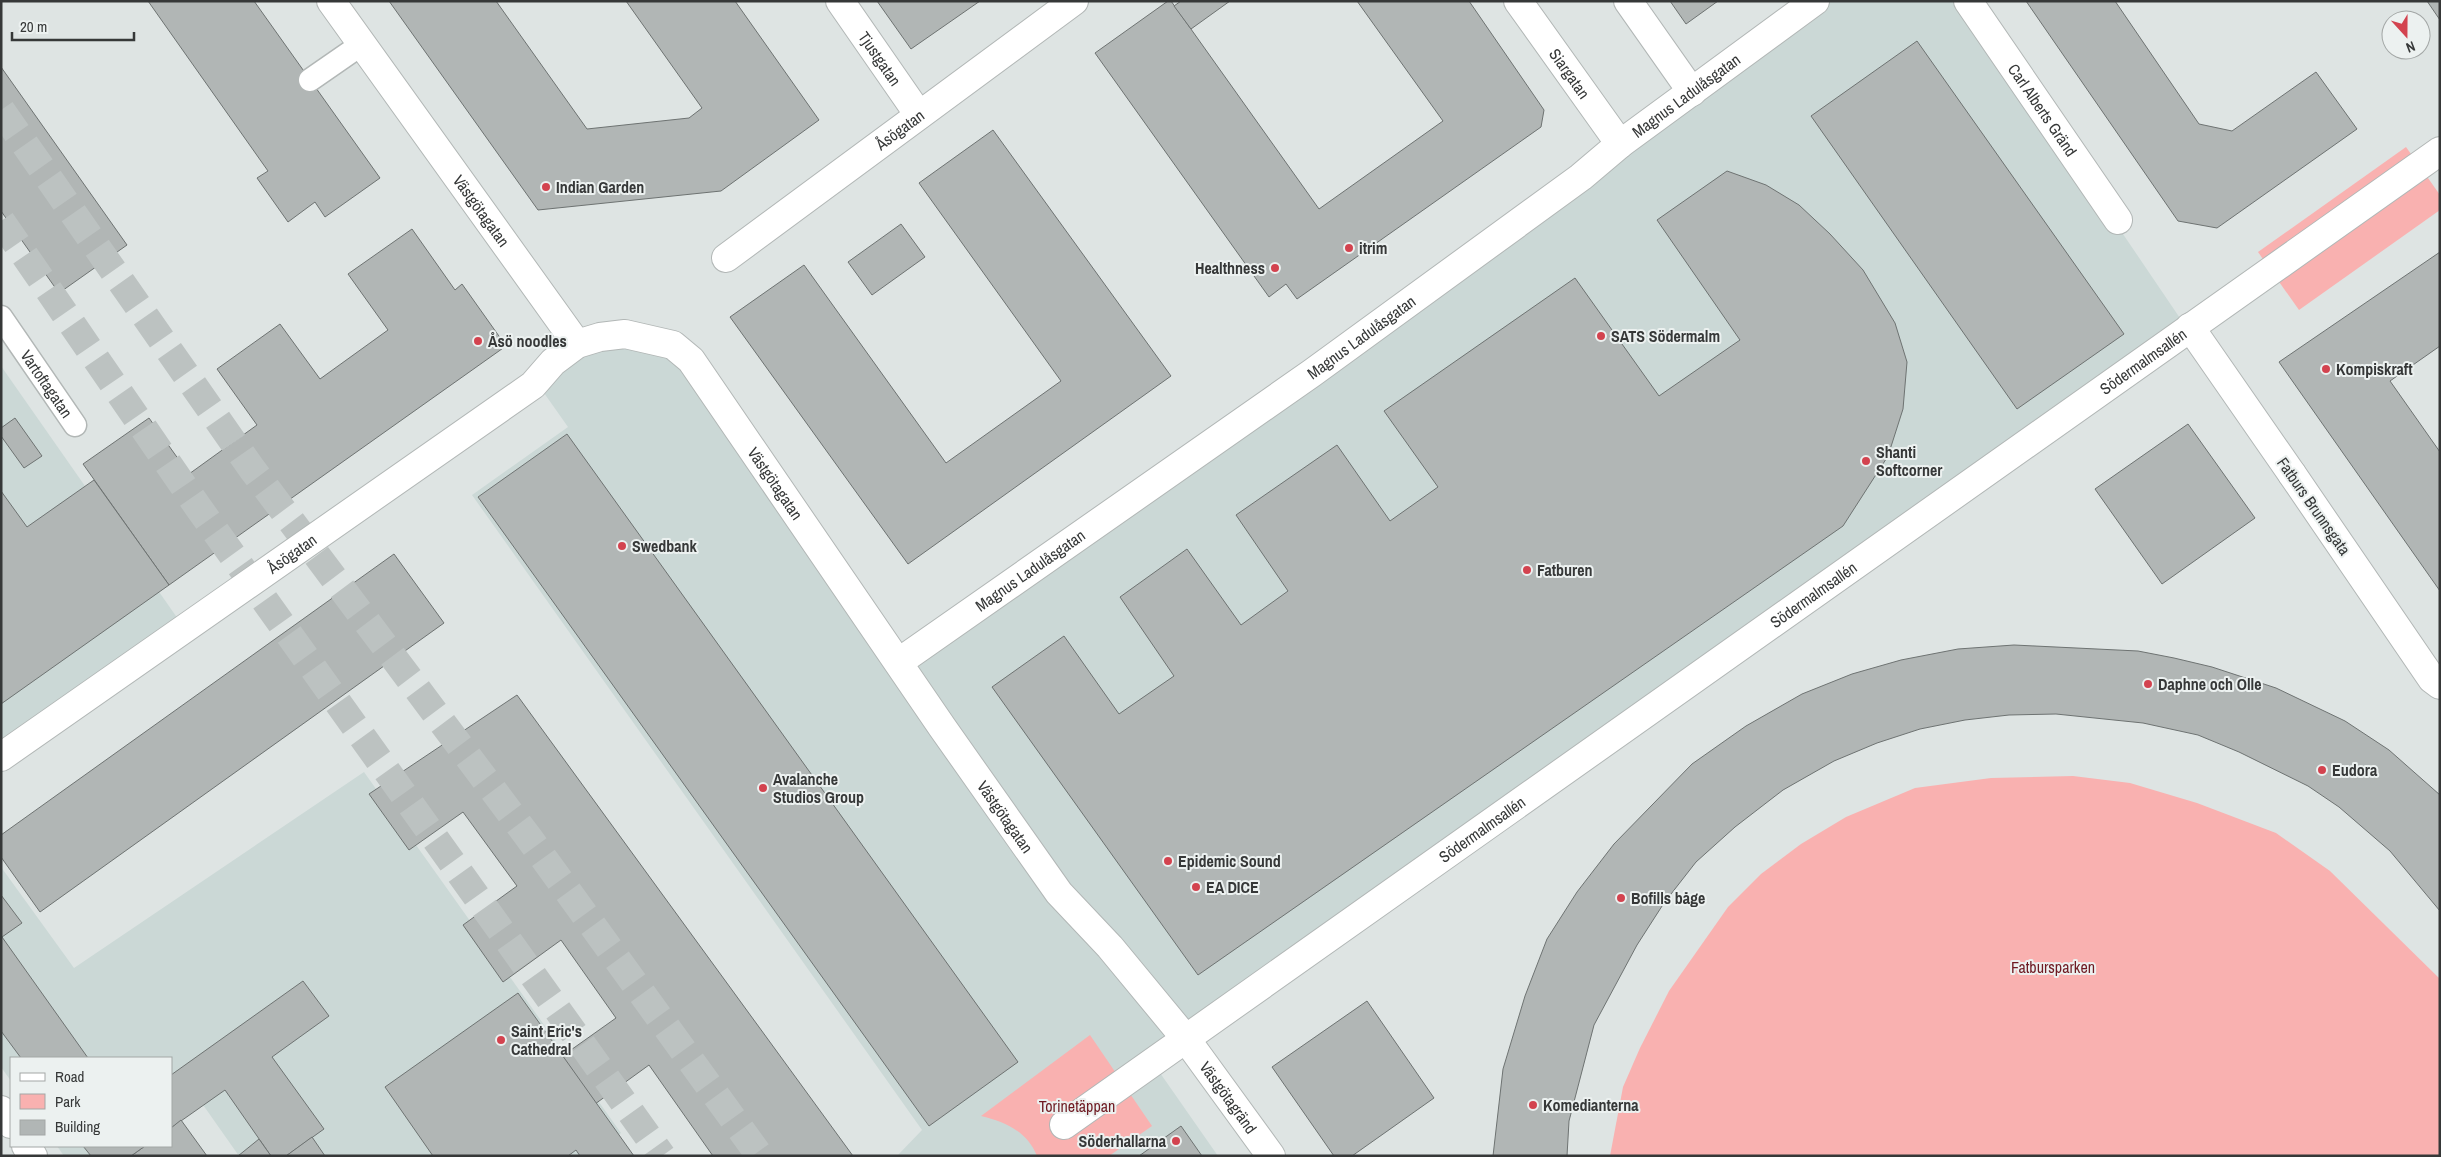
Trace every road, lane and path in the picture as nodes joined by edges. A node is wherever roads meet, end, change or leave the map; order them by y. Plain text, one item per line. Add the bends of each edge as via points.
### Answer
1 (331, 1) edge
2 (840, 1) edge
3 (1074, 1) edge
4 (1518, 1) edge
5 (1628, 1) edge
6 (1815, 1) edge
7 (1968, 1) edge
8 (362, 44) junction
9 (310, 80) dead end
10 (1692, 92) junction
11 (919, 115) junction
12 (1620, 144) junction
13 (2440, 152) edge
14 (2118, 220) dead end
15 (726, 258) dead end
16 (1, 317) edge
17 (2190, 327) junction
18 (577, 344) junction
19 (75, 425) dead end
20 (899, 662) junction
21 (2440, 685) edge
22 (1, 757) edge
23 (1186, 1039) junction
24 (1, 1110) edge
25 (10, 1123) edge
26 (1064, 1125) dead end
27 (1272, 1156) edge

1 - 8 street, Västgötagatan
2 - 11 street, Tjustgatan
3 - 11 street, Åsögatan
4 - 12 street, Siargatan
5 - 10 street
6 - 10 street, Magnus Ladulåsgatan
7 - 14 street, Carl Alberts Gränd
8 - 9 lane
8 - 18 street, Västgötagatan
10 - 12 street, Magnus Ladulåsgatan
11 - 15 street, Åsögatan
12 - 20 street, Magnus Ladulåsgatan via 1581,178 1312,373
13 - 17 street, Södermalmsallén
16 - 19 lane, Vartoftagatan
17 - 21 street, Fatburs Brunnsgata via 2432,679
17 - 23 street, Södermalmsallén
18 - 20 street, Västgötagatan via 625,334 673,345 691,360
18 - 22 street, Åsögatan via 553,362 533,385
20 - 23 street, Västgötagatan via 1060,893 1110,947
23 - 26 street, Södermalmsallén
23 - 27 street, Västgötagränd
24 - 25 street

